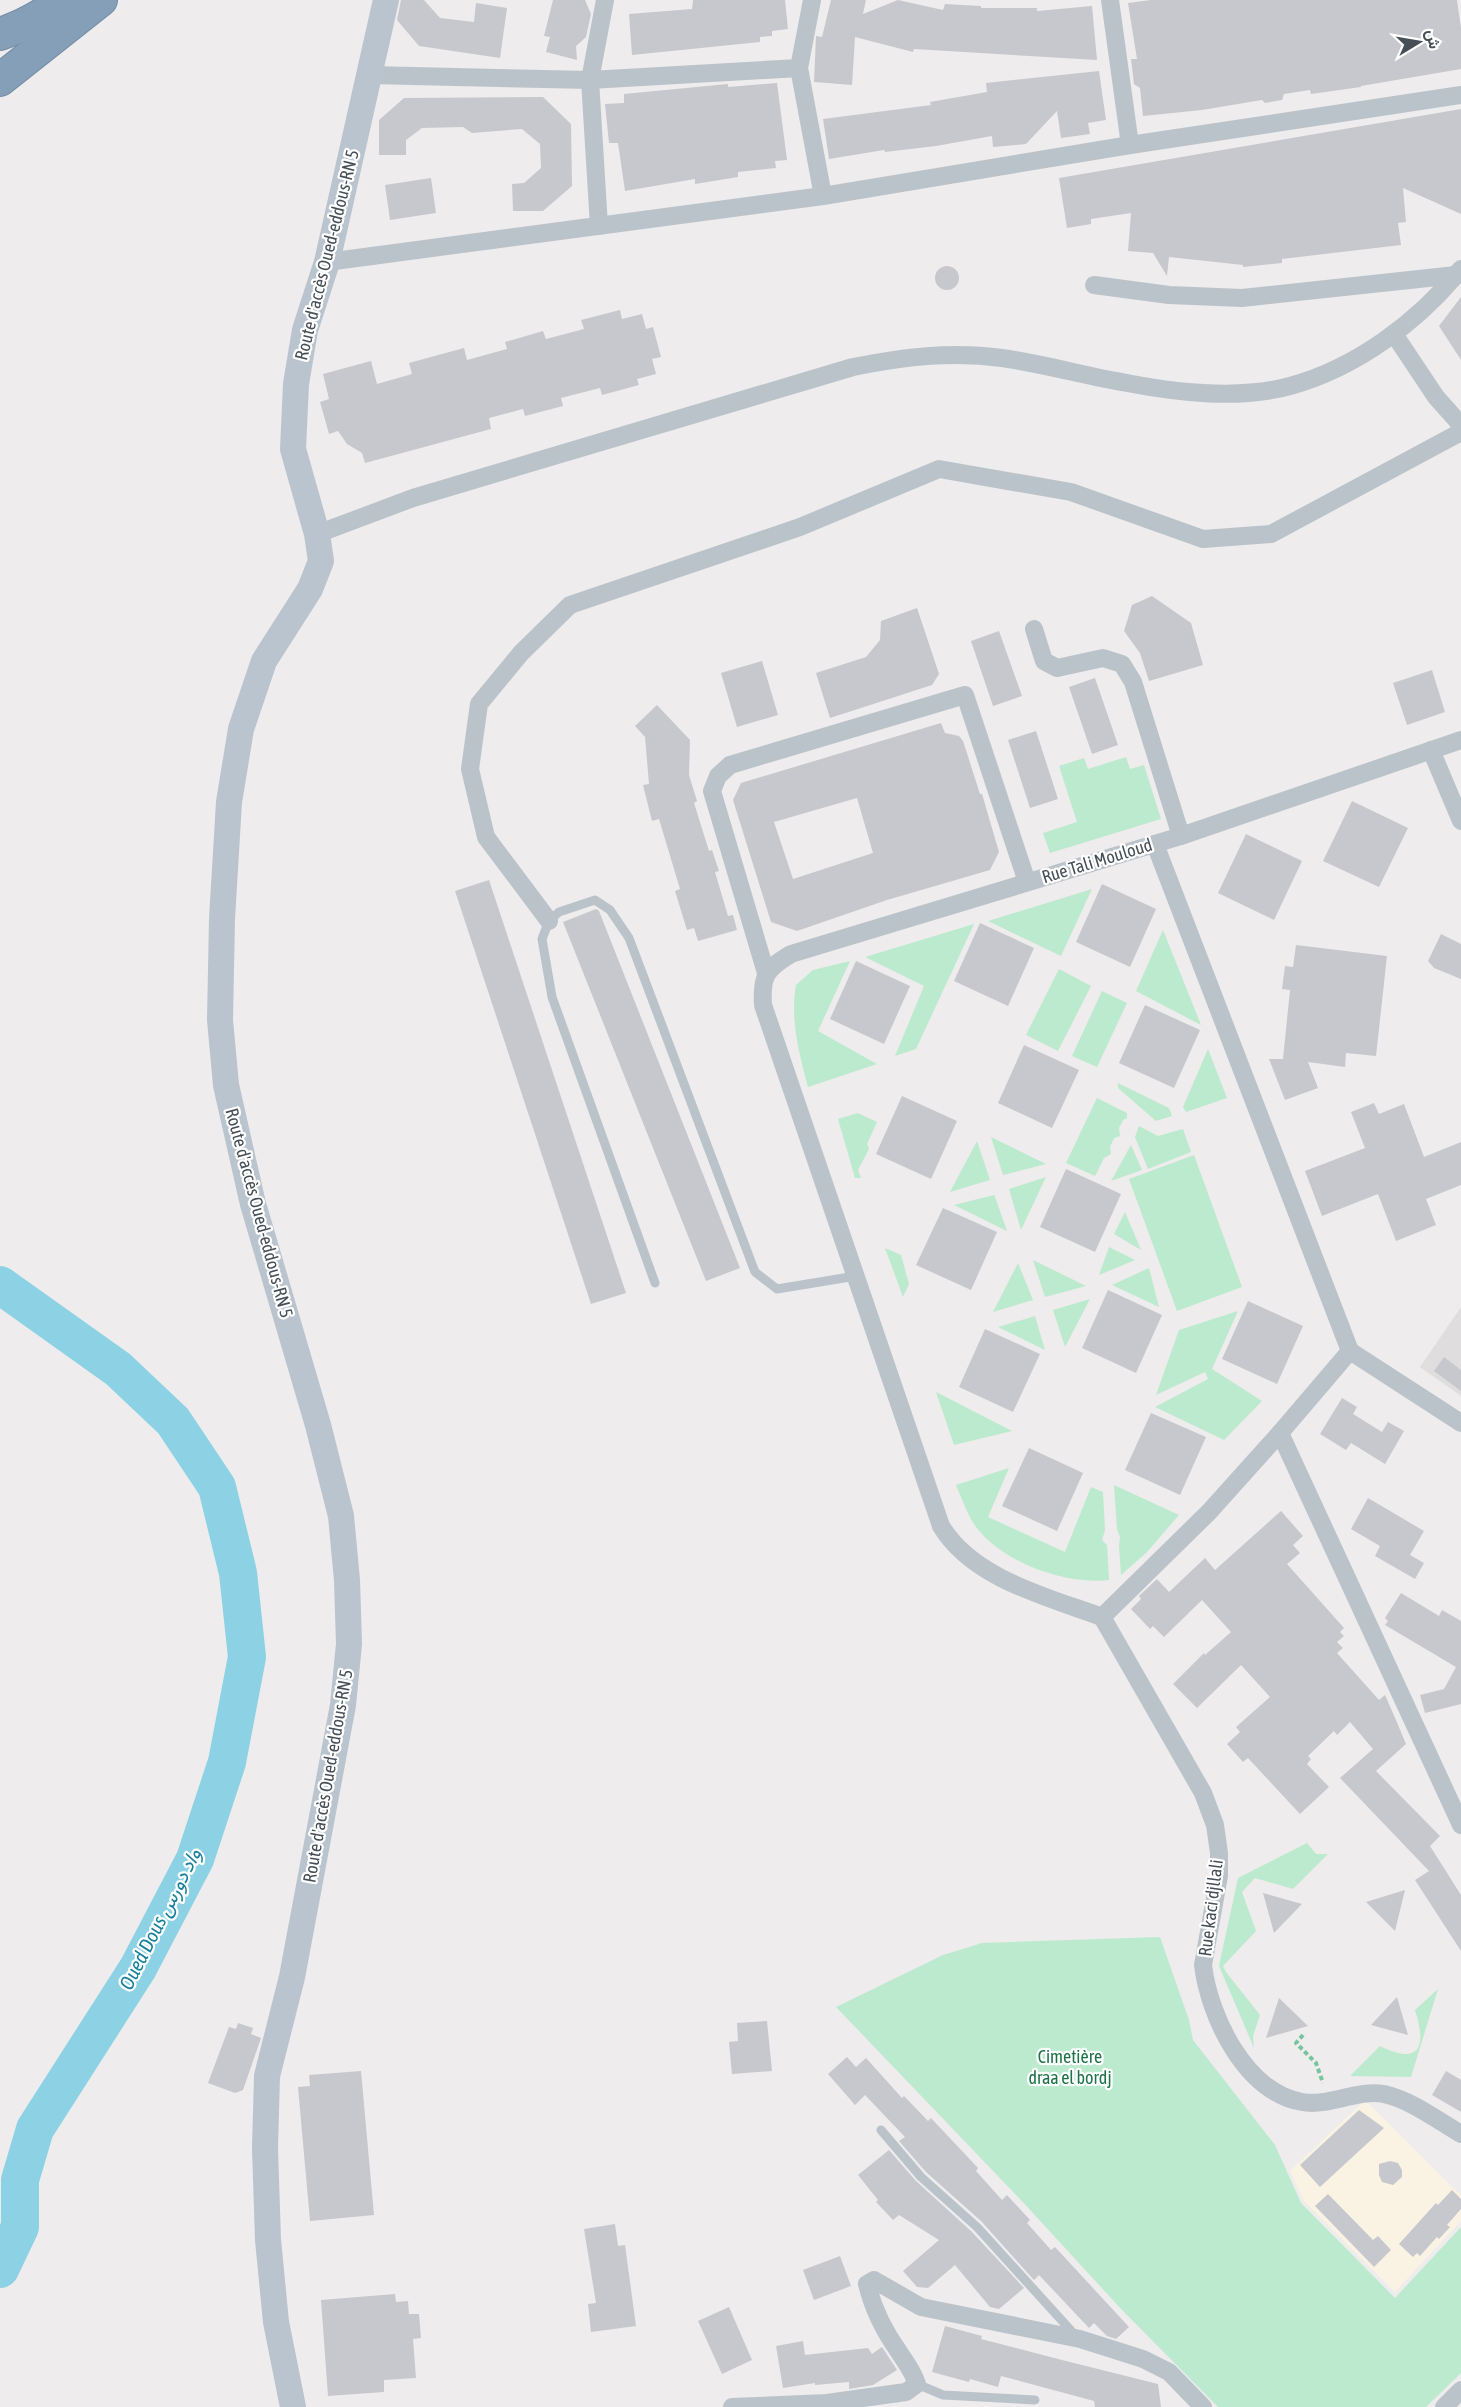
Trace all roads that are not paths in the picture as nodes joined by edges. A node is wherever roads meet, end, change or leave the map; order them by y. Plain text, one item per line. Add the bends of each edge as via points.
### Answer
1 (62, 0) edge
2 (101, 0) edge
3 (386, 0) edge
4 (605, 0) edge
5 (812, 0) edge
6 (1110, 0) edge
7 (0, 34) edge
8 (799, 68) junction
9 (369, 75) junction
10 (0, 80) edge
11 (590, 80) junction
12 (1461, 95) edge
13 (1130, 146) junction
14 (823, 196) junction
15 (599, 226) junction
16 (327, 262) junction
17 (1459, 272) edge
18 (1094, 285) dead end
19 (1394, 334) junction
20 (1461, 425) edge
21 (1461, 432) edge
22 (317, 534) junction
23 (1034, 629) dead end
24 (1461, 740) edge
25 (1431, 750) junction
26 (1461, 821) edge
27 (1181, 836) junction
28 (1155, 844) junction
29 (1027, 882) junction
30 (549, 921) junction
31 (766, 973) junction
32 (856, 1276) junction
33 (655, 1283) dead end
34 (1350, 1351) junction
35 (1461, 1423) edge
36 (1280, 1433) junction
37 (1102, 1617) junction
38 (1461, 1825) edge
39 (881, 2130) dead end
40 (1461, 2134) edge
41 (1080, 2339) junction
42 (917, 2384) junction
43 (1461, 2390) edge
44 (1035, 2400) dead end
45 (293, 2407) edge
46 (732, 2407) edge
47 (1203, 2407) edge
48 (1444, 2407) edge

1 - 7 highway via 23,26
2 - 10 highway
3 - 9 main road, Route d'accès Oued-eddous-RN 5
4 - 11 street
5 - 8 street
6 - 13 street
8 - 11 street
8 - 14 street
9 - 11 street
9 - 16 main road, Route d'accès Oued-eddous-RN 5
11 - 15 street
12 - 13 street
13 - 14 street
14 - 15 street
15 - 16 street
16 - 22 main road, Route d'accès Oued-eddous-RN 5 via 305,330 293,449
17 - 18 street via 1242,298 1168,295
17 - 19 street
19 - 20 street via 1436,397
19 - 22 street via 1343,365 1289,387 1222,394 1130,384 1003,358 933,354 899,358 853,367 413,498
21 - 30 street via 1271,534 1203,539 1071,492 939,469 800,527 570,605 520,653 479,704 470,769 486,837
22 - 45 main road, Route d'accès Oued-eddous-RN 5 via 321,561 310,589 264,661 241,729 229,802 220,1020 226,1085 253,1204 318,1425 340,1516 346,1580 349,1644 343,1705 291,1977 267,2076 268,2240 276,2322
23 - 27 street via 1044,661 1058,668 1102,658 1122,664 1133,682
24 - 25 street, Rue Tali Mouloud
25 - 26 street
25 - 27 street, Rue Tali Mouloud
27 - 28 street, Rue Tali Mouloud
28 - 29 street, Rue Tali Mouloud
28 - 34 street
29 - 31 street, Rue Tali Mouloud via 791,954
29 - 31 street via 965,695 730,765 717,776 712,791
30 - 32 lane via 559,912 595,900 610,910 629,938 755,1272 777,1289
30 - 33 lane via 542,939 552,997
31 - 32 street via 763,1005
32 - 37 street via 949,1540 979,1565 1024,1589
34 - 35 street
34 - 36 street
36 - 37 street via 1209,1512
36 - 38 street
37 - 40 street, Rue kaci djllali via 1203,1792 1215,1826 1219,1876 1203,1965 1215,2012 1234,2051 1270,2088 1302,2102 1385,2094
39 - 41 lane
41 - 42 street via 927,2309 874,2280 867,2284 874,2309 913,2370
41 - 47 street via 1156,2364
42 - 44 lane via 943,2395
42 - 46 street via 906,2392 827,2403
43 - 48 street

